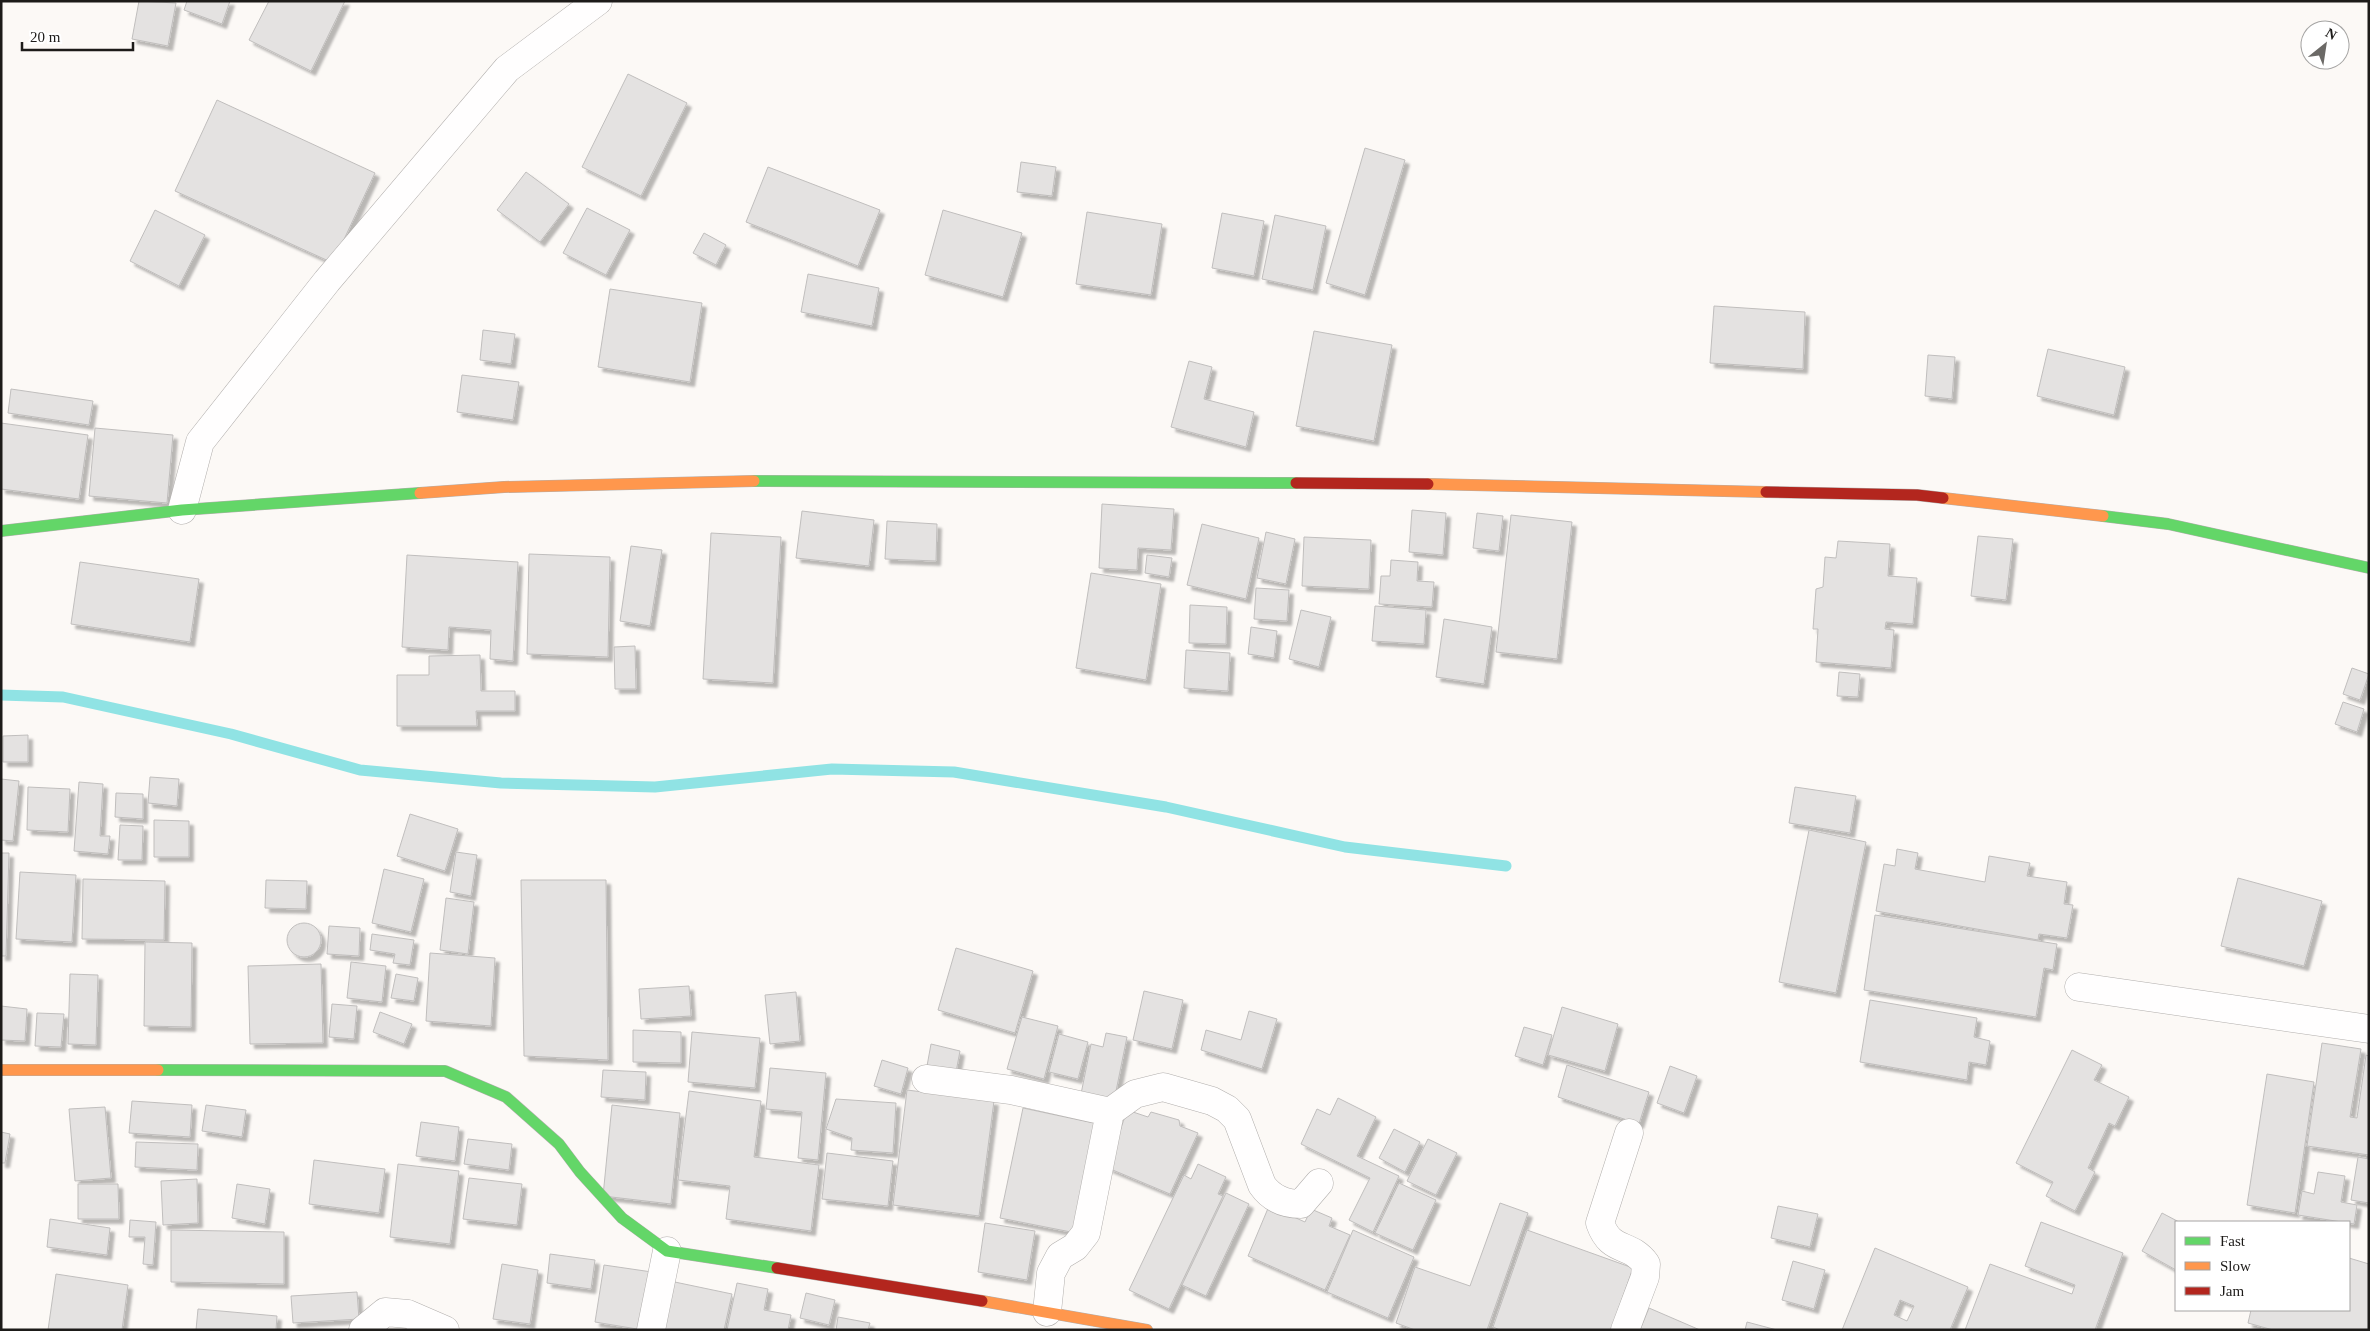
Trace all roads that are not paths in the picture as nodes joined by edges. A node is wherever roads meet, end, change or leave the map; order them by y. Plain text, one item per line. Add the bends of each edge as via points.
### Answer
1 (598, 1) edge
2 (182, 510) junction
3 (1, 531) edge
4 (2369, 568) edge
5 (2079, 987) dead end
6 (2369, 1029) edge
7 (1, 1070) edge
8 (926, 1078) dead end
9 (1110, 1112) junction
10 (1629, 1133) dead end
11 (1319, 1183) dead end
12 (667, 1251) junction
13 (1047, 1312) junction
14 (363, 1330) edge
15 (445, 1330) edge
16 (651, 1330) edge
17 (1147, 1330) edge
18 (1625, 1330) edge

1 - 2 street via 506,69 327,281 200,442
2 - 3 street
2 - 4 street via 504,487 756,481 1408,484 1917,495 2168,524
5 - 6 street
7 - 12 street via 445,1071 506,1097 559,1144 622,1218
8 - 9 street via 1012,1090
9 - 11 street via 1135,1094 1163,1087 1212,1101 1237,1119 1262,1185 1269,1194 1290,1204 1301,1204
9 - 13 street via 1086,1233 1074,1247 1060,1256 1051,1274
10 - 18 street via 1600,1223 1612,1244 1637,1252 1646,1264 1645,1277
12 - 13 street
12 - 16 street
13 - 17 street
14 - 15 street via 385,1312 408,1314

